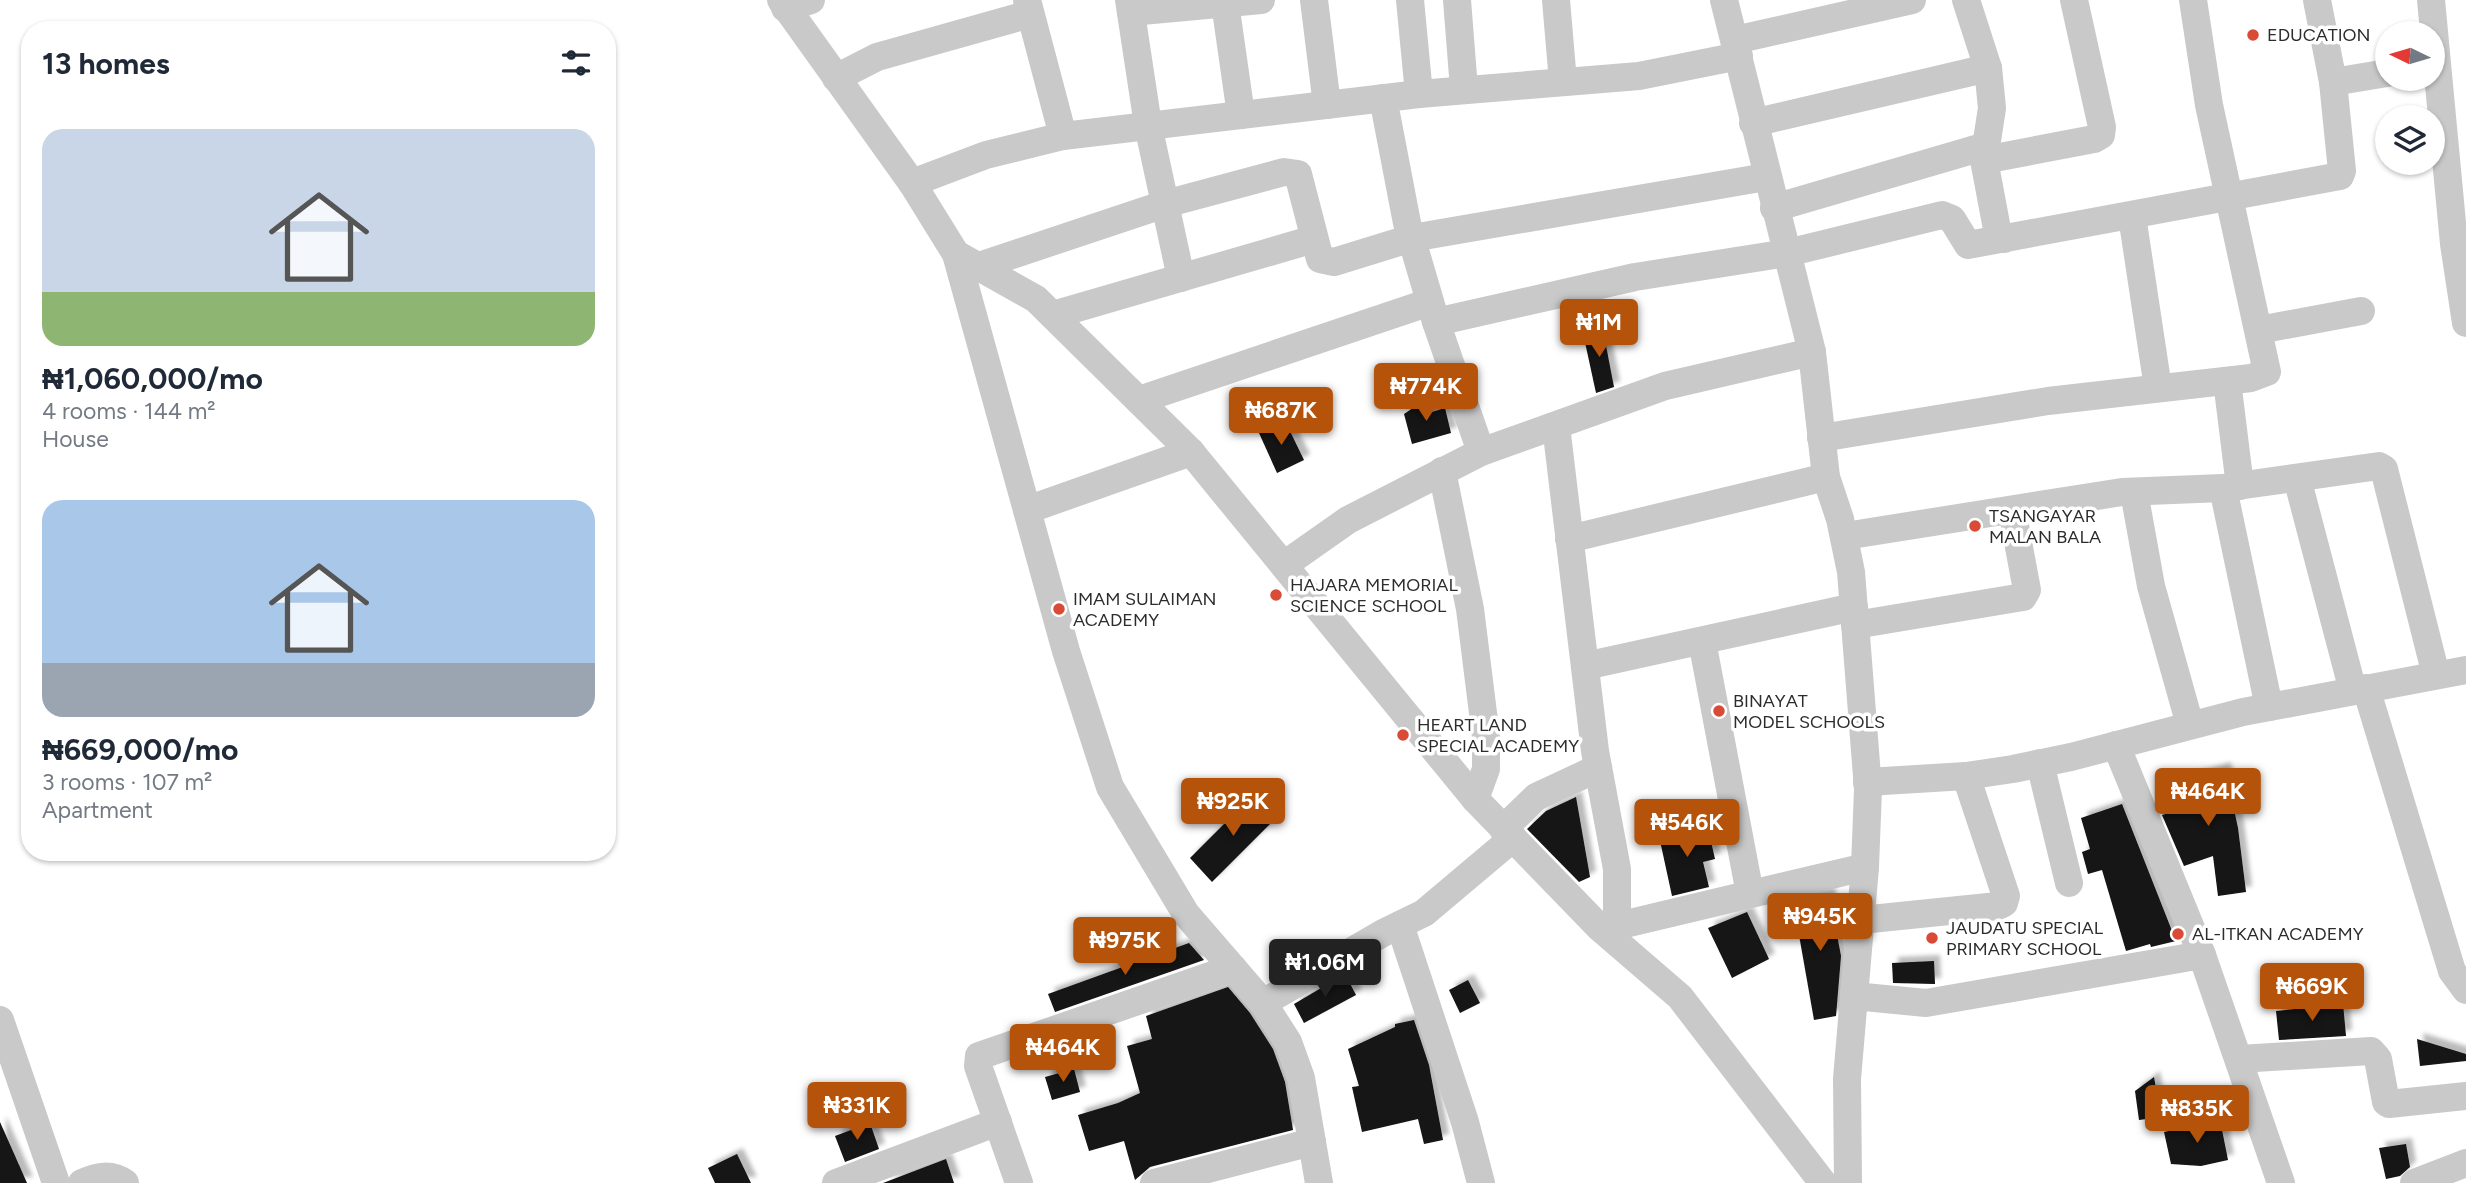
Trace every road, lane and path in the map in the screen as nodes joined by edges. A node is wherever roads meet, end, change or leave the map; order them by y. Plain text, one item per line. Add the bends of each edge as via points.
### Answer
1 (1261, 0) edge
2 (1314, 0) edge
3 (1410, 0) edge
4 (1457, 0) edge
5 (1556, 0) edge
6 (1724, 0) edge
7 (1912, 0) edge
8 (1966, 0) edge
9 (2074, 0) edge
10 (2193, 0) edge
11 (2318, 0) edge
12 (2431, 0) edge
13 (792, 3) edge
14 (1225, 3) junction
15 (1130, 6) edge
16 (1029, 7) edge
17 (2432, 21) edge
18 (1737, 48) junction
19 (1988, 68) junction
20 (2375, 74) edge
21 (836, 78) junction
22 (1563, 82) junction
23 (2333, 82) junction
24 (1464, 89) junction
25 (2438, 91) edge
26 (1419, 94) junction
27 (1383, 98) junction
28 (1327, 105) junction
29 (1241, 115) junction
30 (1752, 123) junction
31 (1148, 125) junction
32 (1063, 136) junction
33 (1985, 153) junction
34 (1766, 177) junction
35 (912, 183) junction
36 (2228, 197) junction
37 (1165, 204) junction
38 (1774, 208) junction
39 (2132, 216) junction
40 (1412, 238) junction
41 (1314, 239) junction
42 (2004, 239) junction
43 (1787, 253) junction
44 (967, 260) junction
45 (1181, 278) junction
46 (2361, 311) dead end
47 (1433, 312) junction
48 (1053, 315) junction
49 (2466, 323) edge
50 (2259, 330) junction
51 (1812, 352) junction
52 (2227, 381) junction
53 (2158, 388) junction
54 (1139, 400) junction
55 (1556, 426) junction
56 (1821, 438) junction
57 (1191, 452) junction
58 (1481, 452) junction
59 (1442, 471) junction
60 (1826, 477) junction
61 (2297, 478) junction
62 (2231, 487) junction
63 (2134, 492) junction
64 (1027, 510) junction
65 (2012, 510) junction
66 (1844, 536) junction
67 (1569, 539) junction
68 (1284, 565) junction
69 (1854, 616) junction
70 (1702, 641) junction
71 (1585, 666) junction
72 (2466, 670) edge
73 (2436, 676) junction
74 (2360, 690) junction
75 (2269, 707) junction
76 (2190, 725) junction
77 (2116, 745) junction
78 (2040, 763) junction
79 (1598, 768) junction
80 (1966, 776) junction
81 (1867, 782) junction
82 (1475, 799) junction
83 (1508, 833) junction
84 (1865, 867) junction
85 (2069, 883) dead end
86 (1750, 894) junction
87 (1861, 919) junction
88 (1400, 925) junction
89 (1617, 934) junction
90 (2202, 955) junction
91 (1233, 968) junction
92 (2466, 990) edge
93 (1854, 996) junction
94 (1263, 1003) junction
95 (0, 1020) edge
96 (2239, 1059) junction
97 (2466, 1096) edge
98 (998, 1122) junction
99 (1312, 1142) junction
100 (2466, 1163) edge
101 (56, 1183) edge
102 (82, 1183) edge
103 (125, 1183) edge
104 (836, 1183) edge
105 (1018, 1183) edge
106 (1154, 1183) edge
107 (1319, 1183) edge
108 (1481, 1183) edge
109 (1823, 1183) edge
110 (1848, 1183) edge
111 (2281, 1183) edge
112 (2414, 1183) edge

1 - 14 street
2 - 28 street
3 - 26 street
4 - 24 street
5 - 22 street
6 - 18 street
7 - 18 street
8 - 19 street
9 - 33 street via 2101,135
10 - 36 street
11 - 23 street
12 - 17 street
13 - 21 street
14 - 15 street
14 - 29 street
15 - 31 street
16 - 21 street via 877,57
16 - 32 street
18 - 22 street via 1639,76
18 - 30 street
19 - 30 street
19 - 33 street via 1992,108
20 - 23 street
21 - 35 street
22 - 24 street
23 - 36 street via 2343,174
24 - 26 street
25 - 49 street
26 - 27 street
27 - 28 street
27 - 40 street via 1397,183
28 - 29 street
29 - 31 street
30 - 34 street
31 - 32 street
31 - 37 street
32 - 35 street via 986,155
33 - 38 street
33 - 42 street via 1997,229
34 - 38 street
34 - 40 street
35 - 44 street
36 - 39 street
36 - 50 street
37 - 41 street via 1290,172 1298,174
37 - 44 street
37 - 45 street
38 - 43 street
39 - 42 street
39 - 53 street
40 - 41 street via 1335,262 1320,259
40 - 47 street
41 - 45 street
42 - 43 street via 1968,245 1952,219 1942,215
43 - 47 street
43 - 51 street
44 - 48 street via 1036,299
44 - 64 street
45 - 48 street
46 - 50 street
47 - 54 street
47 - 58 street
48 - 54 street
50 - 52 street via 2267,372
51 - 55 street via 1665,386
51 - 56 street
52 - 53 street
52 - 62 street
53 - 56 street
54 - 57 street
55 - 58 street
55 - 67 street
56 - 60 street
57 - 64 street
57 - 68 street
58 - 59 street
59 - 68 street via 1348,520
59 - 82 street via 1470,609 1486,737 1486,769
60 - 66 street
60 - 67 street
61 - 62 street
61 - 73 street via 2371,465 2384,469
61 - 74 street
62 - 63 street
62 - 75 street
63 - 65 street
63 - 76 street via 2156,604
64 - 91 street via 1110,787 1186,914
65 - 66 street
65 - 69 street via 2027,590 2023,597
66 - 69 street
67 - 71 street
68 - 82 street
69 - 70 street
69 - 81 street
70 - 71 street
70 - 86 street
71 - 79 street
72 - 73 street
73 - 74 street
74 - 75 street
74 - 92 street via 2452,971
75 - 76 street
76 - 77 street
77 - 78 street
77 - 90 street
78 - 80 street
78 - 85 street
79 - 83 street via 1536,797
79 - 89 street via 1617,869
80 - 81 street
80 - 87 street via 2006,896 2004,902
81 - 84 street
82 - 83 street
83 - 88 street via 1437,904
83 - 89 street
84 - 86 street
84 - 87 street
86 - 89 street
87 - 93 street
88 - 94 street
88 - 108 street
89 - 109 street via 1680,998
90 - 93 street via 1926,1003
90 - 96 street
91 - 94 street
91 - 98 street via 979,1056 978,1066
93 - 110 street via 1847,1079
94 - 99 street via 1287,1042 1301,1078
95 - 101 street
96 - 97 street via 2371,1051 2378,1059 2389,1104
96 - 111 street
98 - 104 street
98 - 105 street
99 - 106 street
99 - 107 street
100 - 112 street
102 - 103 street via 96,1176 116,1176

